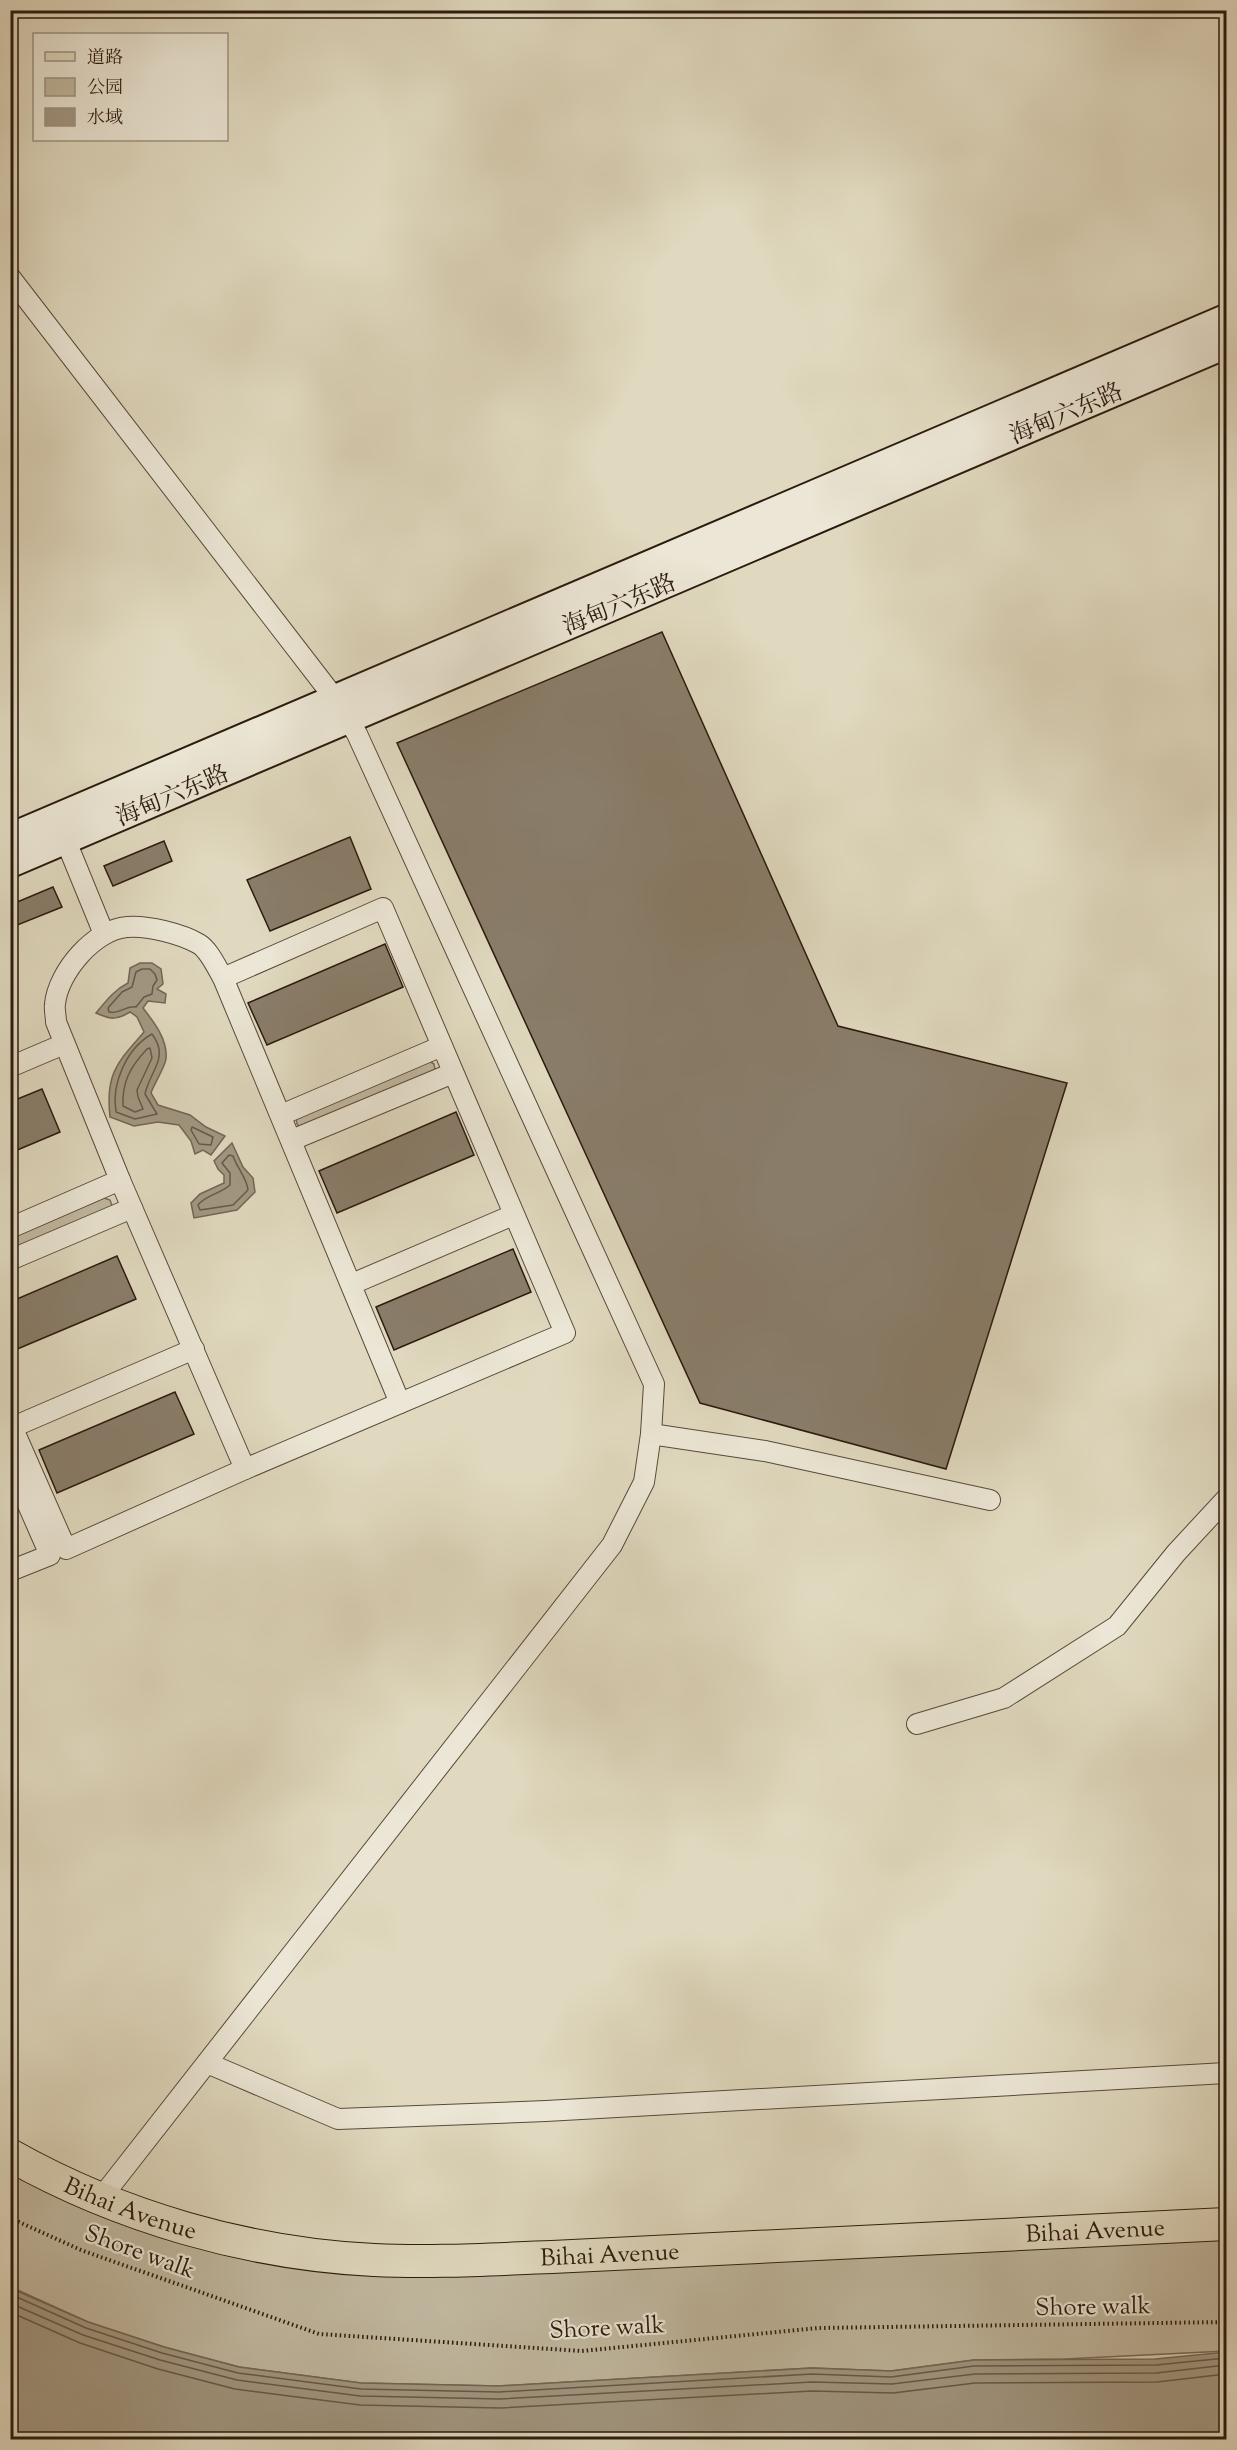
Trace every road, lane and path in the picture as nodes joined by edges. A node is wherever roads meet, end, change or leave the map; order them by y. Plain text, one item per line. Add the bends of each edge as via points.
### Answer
1 (10, 277) edge
2 (1227, 319) edge
3 (1227, 344) edge
4 (342, 710) junction
5 (61, 829) junction
6 (10, 838) edge
7 (10, 863) edge
8 (104, 934) junction
9 (223, 978) junction
10 (64, 1044) junction
11 (442, 1046) junction
12 (10, 1067) edge
13 (453, 1073) junction
14 (281, 1114) junction
15 (292, 1140) junction
16 (120, 1180) junction
17 (132, 1208) junction
18 (513, 1215) junction
19 (10, 1228) edge
20 (10, 1260) edge
21 (352, 1284) junction
22 (194, 1349) junction
23 (400, 1403) junction
24 (12, 1425) edge
25 (651, 1434) junction
26 (10, 1464) edge
27 (245, 1469) junction
28 (1227, 1499) edge
29 (990, 1500) dead end
30 (58, 1552) junction
31 (10, 1571) edge
32 (917, 1724) dead end
33 (207, 2063) junction
34 (1227, 2073) edge
35 (10, 2155) edge
36 (10, 2168) edge
37 (101, 2198) junction
38 (10, 2218) edge
39 (1227, 2224) edge
40 (1227, 2235) edge
41 (1227, 2322) edge

1 - 4 street
2 - 4 main road, 海甸六东路
3 - 4 main road, 海甸六东路
4 - 5 main road, 海甸六东路
4 - 25 street via 357,734 654,1384
5 - 6 main road, 海甸六东路
5 - 7 main road, 海甸六东路
5 - 8 street
8 - 9 street via 127,927 169,932 201,945
8 - 10 street via 66,973 55,1003 56,1022
9 - 11 street via 383,908
9 - 14 street
10 - 12 street
10 - 16 street
11 - 13 street
11 - 14 street
13 - 15 street
13 - 18 street
14 - 15 street
15 - 21 street
16 - 17 street
16 - 19 street
17 - 20 street
17 - 22 street
18 - 21 street
18 - 23 street via 565,1333
21 - 23 street
22 - 24 street
22 - 27 street
23 - 27 street
24 - 30 street
25 - 29 street via 765,1451
25 - 33 street via 644,1482 612,1545
26 - 30 street
27 - 30 street
28 - 32 street via 1176,1553 1117,1626 1004,1698
30 - 31 street
33 - 34 street via 338,2119
33 - 37 street
35 - 37 main road, Bihai Avenue
36 - 40 main road, Bihai Avenue via 75,2199 171,2236 260,2257 368,2271 454,2273
37 - 39 main road, Bihai Avenue via 162,2221 239,2241 332,2257 412,2261
38 - 41 path, Shore walk via 81,2250 320,2334 582,2351 818,2328

